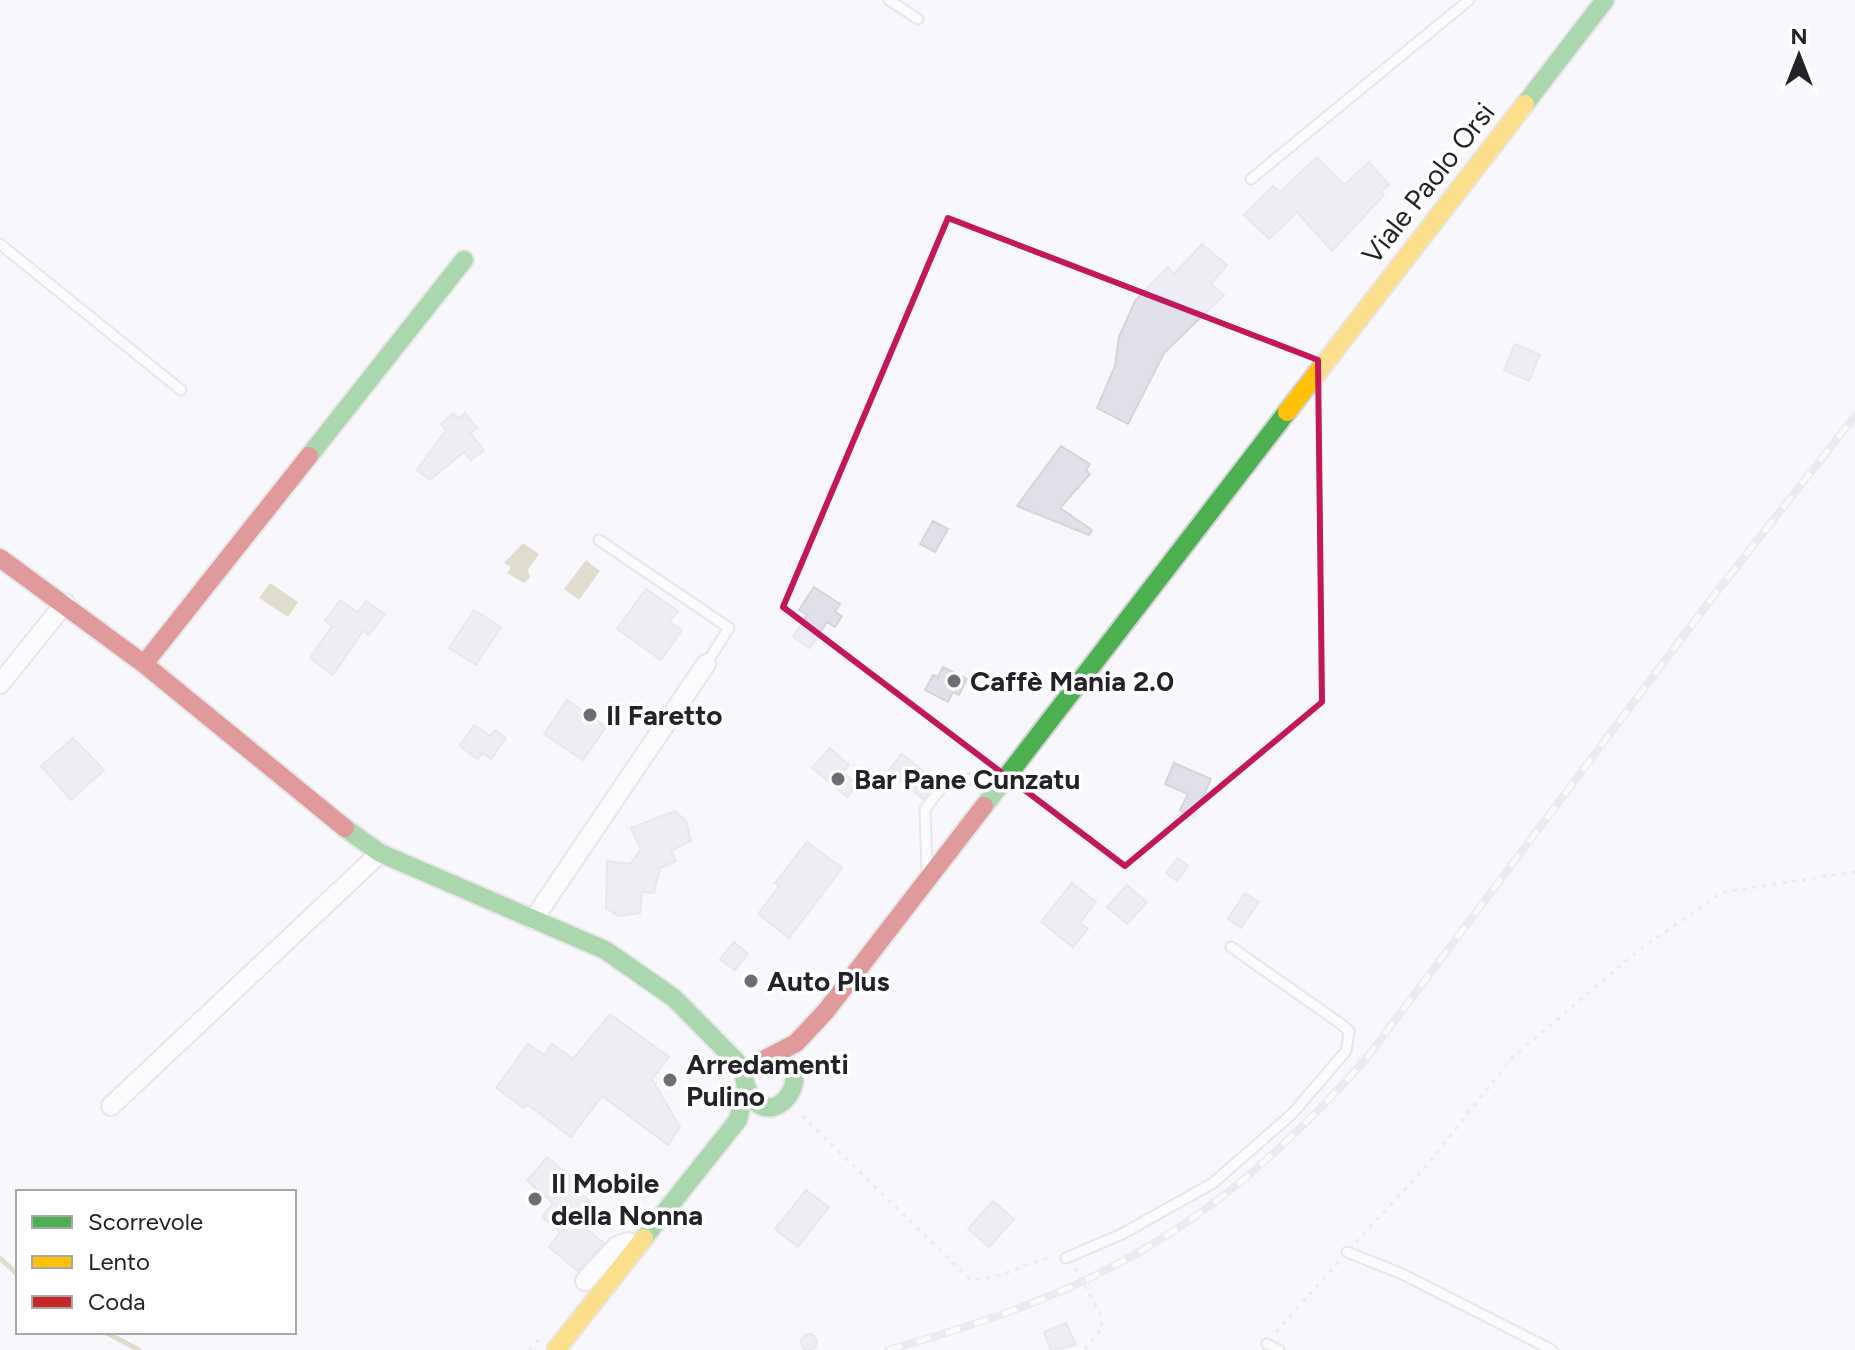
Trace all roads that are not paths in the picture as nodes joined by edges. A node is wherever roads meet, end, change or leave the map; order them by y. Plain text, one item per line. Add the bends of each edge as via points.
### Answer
1 (889, 0) edge
2 (1469, 0) edge
3 (1605, 0) edge
4 (918, 19) dead end
5 (1251, 179) dead end
6 (0, 244) edge
7 (464, 260) dead end
8 (181, 390) dead end
9 (599, 540) dead end
10 (0, 558) edge
11 (65, 603) junction
12 (144, 664) junction
13 (706, 664) joint
14 (0, 684) edge
15 (1004, 776) junction
16 (380, 853) junction
17 (927, 876) junction
18 (533, 920) junction
19 (1231, 947) dead end
20 (826, 1011) junction
21 (722, 1043) junction
22 (765, 1058) junction
23 (795, 1082) junction
24 (746, 1083) junction
25 (780, 1104) junction
26 (111, 1106) dead end
27 (721, 1145) junction
28 (637, 1247) junction
29 (1347, 1252) road end
30 (1066, 1258) road end
31 (585, 1281) dead end
32 (1267, 1344) road end
33 (556, 1350) edge
34 (1279, 1350) edge
35 (1552, 1350) edge

1 - 4 lane
2 - 5 lane
3 - 15 main road, Viale Paolo Orsi
6 - 8 lane
7 - 12 main road
9 - 13 lane via 729,628
10 - 11 main road
11 - 12 main road
11 - 14 street
12 - 16 main road
13 - 18 street
15 - 17 main road, Viale Paolo Orsi
15 - 17 lane via 946,782 925,809
16 - 18 main road
16 - 26 street
17 - 20 main road, Viale Paolo Orsi
18 - 21 main road via 605,950 645,975
19 - 30 lane via 1349,1031 1346,1051 1292,1114 1213,1183 1097,1247
20 - 22 main road via 796,1043
20 - 23 main road via 803,1052
21 - 22 main road
21 - 24 main road via 742,1067
22 - 23 main road via 789,1066
22 - 24 main road via 753,1065
23 - 25 main road
24 - 25 main road via 755,1102
24 - 27 main road via 744,1107
25 - 27 main road via 744,1123
27 - 28 main road
28 - 31 street via 628,1242 617,1246
28 - 33 main road
29 - 35 lane
32 - 34 lane

